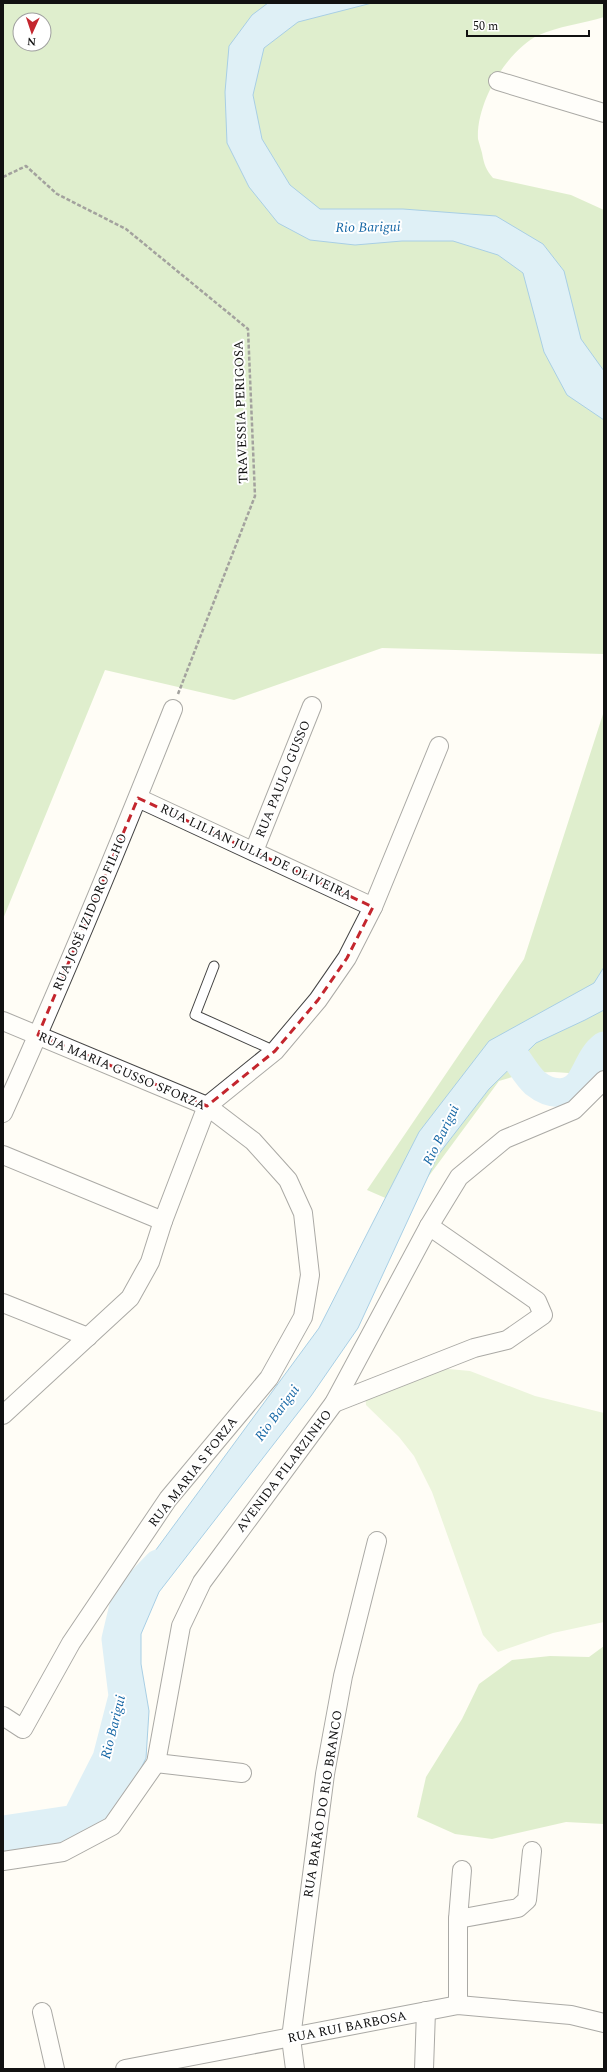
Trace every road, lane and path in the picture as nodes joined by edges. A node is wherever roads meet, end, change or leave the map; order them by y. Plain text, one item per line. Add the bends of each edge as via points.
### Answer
1 (498, 81) dead end
2 (604, 113) edge
3 (3, 177) edge
4 (312, 706) dead end
5 (173, 709) joint
6 (439, 746) dead end
7 (138, 798) junction
8 (254, 851) junction
9 (373, 907) junction
10 (214, 966) dead end
11 (3, 1021) edge
12 (38, 1035) junction
13 (275, 1051) junction
14 (604, 1080) edge
15 (207, 1106) junction
16 (3, 1113) edge
17 (3, 1155) edge
18 (288, 1180) joint
19 (163, 1221) junction
20 (429, 1226) junction
21 (3, 1303) edge
22 (88, 1337) junction
23 (334, 1403) junction
24 (3, 1415) edge
25 (377, 1541) dead end
26 (3, 1716) edge
27 (156, 1763) junction
28 (242, 1773) dead end
29 (532, 1851) dead end
30 (3, 1861) edge
31 (462, 1870) dead end
32 (458, 1919) junction
33 (458, 2005) junction
34 (426, 2011) junction
35 (42, 2012) dead end
36 (604, 2023) edge
37 (291, 2038) junction
38 (55, 2069) edge
39 (125, 2069) edge
40 (295, 2069) edge
41 (424, 2069) edge

1 - 2 street
3 - 5 path, TRAVESSIA PERIGOSA via 26,166 57,194 126,230 248,329 255,496
4 - 8 street, RUA PAULO GUSSO
5 - 7 street, RUA JOSÉ IZIDORO FILHO
6 - 9 street
7 - 8 street, RUA LILIAN JULIA DE OLIVEIRA
7 - 12 street, RUA JOSÉ IZIDORO FILHO
8 - 9 street, RUA LILIAN JULIA DE OLIVEIRA
9 - 13 street via 347,958 322,994
10 - 13 lane via 195,1015
11 - 12 street, RUA MARIA GUSSO SFORZA
12 - 15 street, RUA MARIA GUSSO SFORZA
12 - 16 street, RUA JOSÉ IZIDORO FILHO
13 - 15 street
14 - 20 street, AVENIDA PILARZINHO via 574,1110 505,1139 459,1177
15 - 18 street, RUA MARIA GUSSO SFORZA via 253,1141
15 - 19 street
17 - 19 street
18 - 26 street, RUA MARIA S FORZA via 302,1213 310,1275 303,1317 269,1378 168,1499 71,1643 23,1729
19 - 22 street via 150,1262 130,1298
20 - 23 street, AVENIDA PILARZINHO
20 - 23 street via 536,1301 542,1308 543,1315 507,1340 474,1348
21 - 22 street
22 - 24 street
23 - 27 street, AVENIDA PILARZINHO via 202,1582 181,1626
25 - 37 street, RUA BARÃO DO RIO BRANCO via 343,1676 325,1774
27 - 28 street
27 - 30 street, AVENIDA PILARZINHO via 112,1826 63,1852
29 - 32 street via 526,1900 518,1908
31 - 32 street
32 - 33 street
33 - 34 street, RUA RUI BARBOSA
33 - 36 street, RUA RUI BARBOSA via 571,2015
34 - 37 street, RUA RUI BARBOSA
34 - 41 street
35 - 38 street
37 - 39 street, RUA RUI BARBOSA
37 - 40 street, RUA BARÃO DO RIO BRANCO

